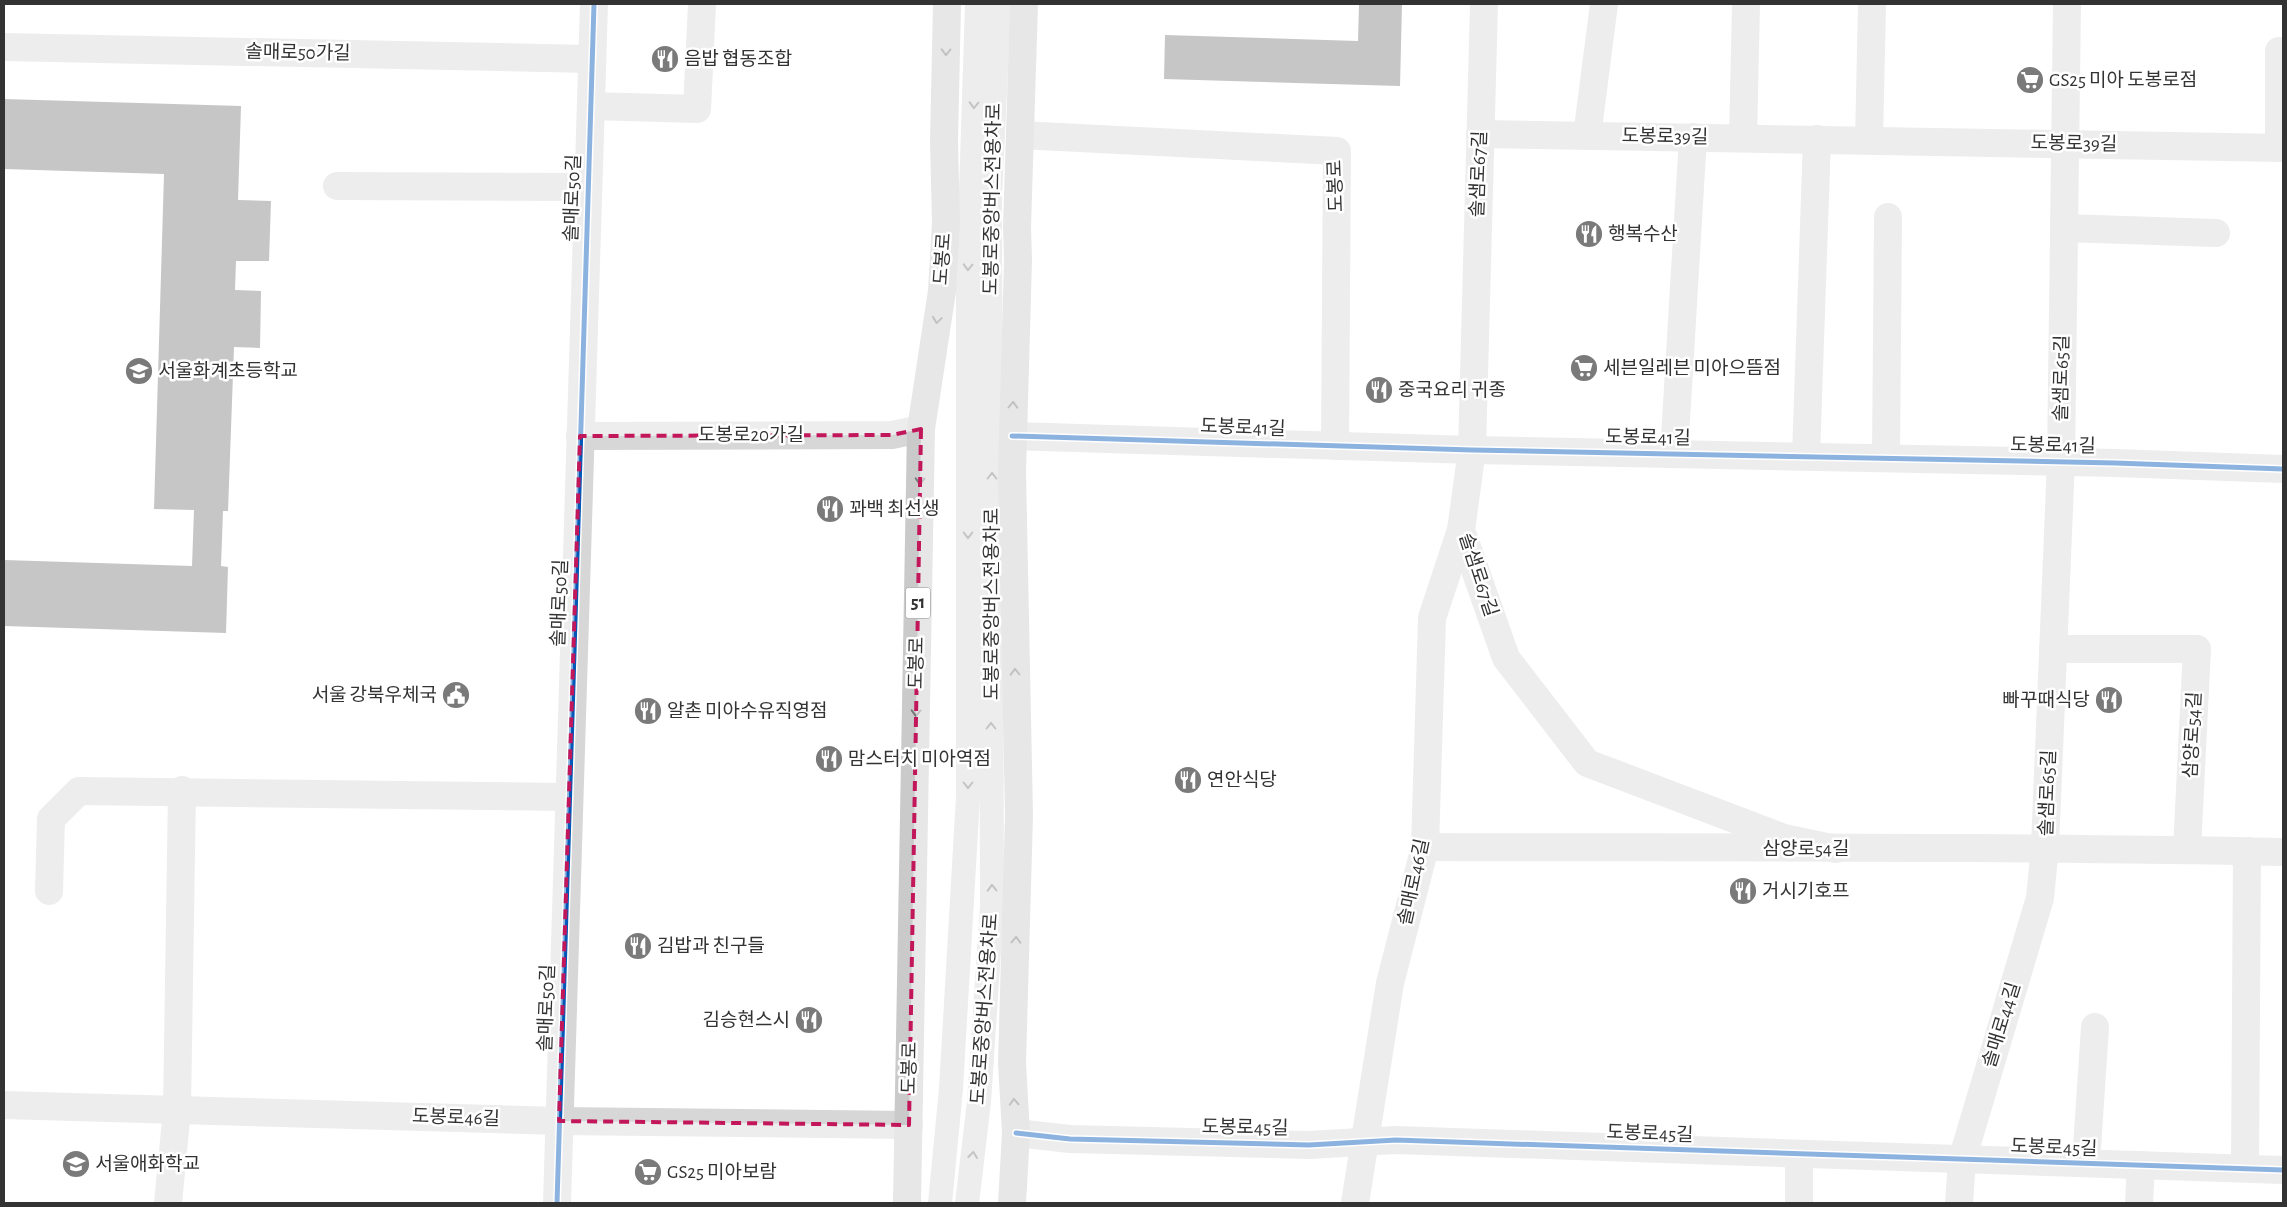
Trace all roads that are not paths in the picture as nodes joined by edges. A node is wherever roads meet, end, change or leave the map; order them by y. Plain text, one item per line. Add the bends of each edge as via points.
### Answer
1 (594, 4) edge
2 (702, 4) edge
3 (947, 4) edge
4 (977, 4) edge
5 (999, 4) edge
6 (1024, 4) edge
7 (1484, 4) edge
8 (1604, 4) edge
9 (1746, 4) edge
10 (1872, 4) edge
11 (2067, 4) edge
12 (4, 47) edge
13 (2278, 51) dead end
14 (592, 59) junction
15 (591, 106) junction
16 (1480, 134) junction
17 (1020, 135) junction
18 (1587, 136) junction
19 (1694, 137) junction
20 (1743, 138) junction
21 (1817, 139) junction
22 (1869, 140) junction
23 (2065, 144) junction
24 (2281, 148) edge
25 (338, 186) dead end
26 (588, 187) junction
27 (1888, 217) dead end
28 (2064, 228) junction
29 (2216, 233) dead end
30 (921, 429) junction
31 (580, 436) junction
32 (1012, 436) junction
33 (1335, 446) junction
34 (1472, 450) junction
35 (1674, 454) junction
36 (1806, 456) junction
37 (1886, 458) junction
38 (2061, 462) junction
39 (2283, 469) edge
40 (1461, 530) junction
41 (2053, 649) junction
42 (182, 790) junction
43 (569, 797) junction
44 (1425, 847) junction
45 (2046, 847) junction
46 (1836, 849) junction
47 (2187, 850) junction
48 (2247, 851) junction
49 (2283, 852) edge
50 (49, 891) dead end
51 (2095, 1027) dead end
52 (4, 1106) edge
53 (177, 1110) junction
54 (559, 1121) junction
55 (909, 1125) junction
56 (1016, 1133) junction
57 (1364, 1142) junction
58 (1799, 1154) junction
59 (1962, 1160) junction
60 (2086, 1163) junction
61 (2141, 1165) junction
62 (2245, 1168) junction
63 (2283, 1170) edge
64 (168, 1203) edge
65 (557, 1203) edge
66 (907, 1203) edge
67 (940, 1203) edge
68 (967, 1203) edge
69 (1012, 1203) edge
70 (1356, 1203) edge
71 (1799, 1203) edge
72 (1959, 1203) edge
73 (2138, 1203) edge

1 - 14 street, 솔매로50길
2 - 15 street via 697,109
3 -> 30 main road, 도봉로 / 51 via 946,222 942,291
4 -> 67 lane via 968,286 968,797 951,1090
68 -> 5 lane, 도봉로중앙버스전용차로 via 979,1102 992,906 990,197
6 - 17 main road
7 - 16 street, 솔샘로67길
8 - 18 street
9 - 20 street
10 - 22 street
11 - 23 street, 솔샘로65길
12 - 14 street, 솔매로50가길
13 - 24 street, 도봉로39길
14 - 15 street, 솔매로50길
15 - 26 street, 솔매로50길
16 - 18 street, 도봉로39길
16 - 34 street, 솔샘로67길
32 -> 17 main road
17 - 33 street, 도봉로 via 1337,151
18 - 19 street, 도봉로39길
19 - 20 street, 도봉로39길
19 - 35 street, 도봉로41길
20 - 21 street, 도봉로39길
21 - 22 street, 도봉로39길
21 - 36 street
22 - 23 street, 도봉로39길
23 - 24 street, 도봉로39길
23 - 28 street, 솔샘로65길
25 - 26 street, 솔매로50길
26 - 31 street, 솔매로50길
27 - 37 street
28 - 29 street
28 - 38 street, 솔샘로65길
30 - 31 street, 도봉로20가길 via 892,435
30 -> 55 main road, 도봉로 / 51
31 - 43 street, 솔매로50길
32 - 33 street, 도봉로41길
56 -> 32 main road via 1012,1063 1019,815
33 - 34 street, 도봉로41길
34 - 35 street, 도봉로41길
34 - 40 street, 솔샘로67길
35 - 36 street, 도봉로41길
36 - 37 street, 도봉로41길
37 - 38 street, 도봉로41길
38 - 39 street, 도봉로41길
38 - 41 street, 솔샘로65길
40 - 44 street, 솔매로46길 via 1432,618
40 - 46 street, 솔샘로67길 via 1506,658 1587,763 1784,838
41 - 45 street, 솔샘로65길
41 - 47 street, 삼양로54길 via 2197,649
42 - 43 street
42 - 50 street via 79,791 51,819
42 - 53 street
43 - 54 street, 솔매로50길
44 - 46 street, 삼양로54길
44 - 57 street, 솔매로46길 via 1390,983
45 - 46 street, 삼양로54길
45 - 47 street, 삼양로54길
45 - 59 street, 솔매로44길 via 2040,898
47 - 48 street, 삼양로54길
48 - 49 street, 삼양로54길
48 - 62 street
51 - 60 street, 도봉로45길
52 - 53 street, 도봉로46길
53 - 54 street, 도봉로46길
53 - 64 street
54 - 55 street, 도봉로46길
54 - 65 street, 솔매로50길
55 - 66 main road, 도봉로 / 51
56 - 57 street, 도봉로45길 via 1070,1139 1309,1145
56 - 69 main road
57 - 58 street, 도봉로45길 via 1396,1140
57 - 70 street, 솔매로46길
58 - 59 street, 도봉로45길
58 - 71 street
59 - 60 street, 도봉로45길
59 - 72 street, 솔매로44길
60 - 61 street, 도봉로45길
61 - 62 street, 도봉로45길
61 - 73 street
62 - 63 street, 도봉로45길

